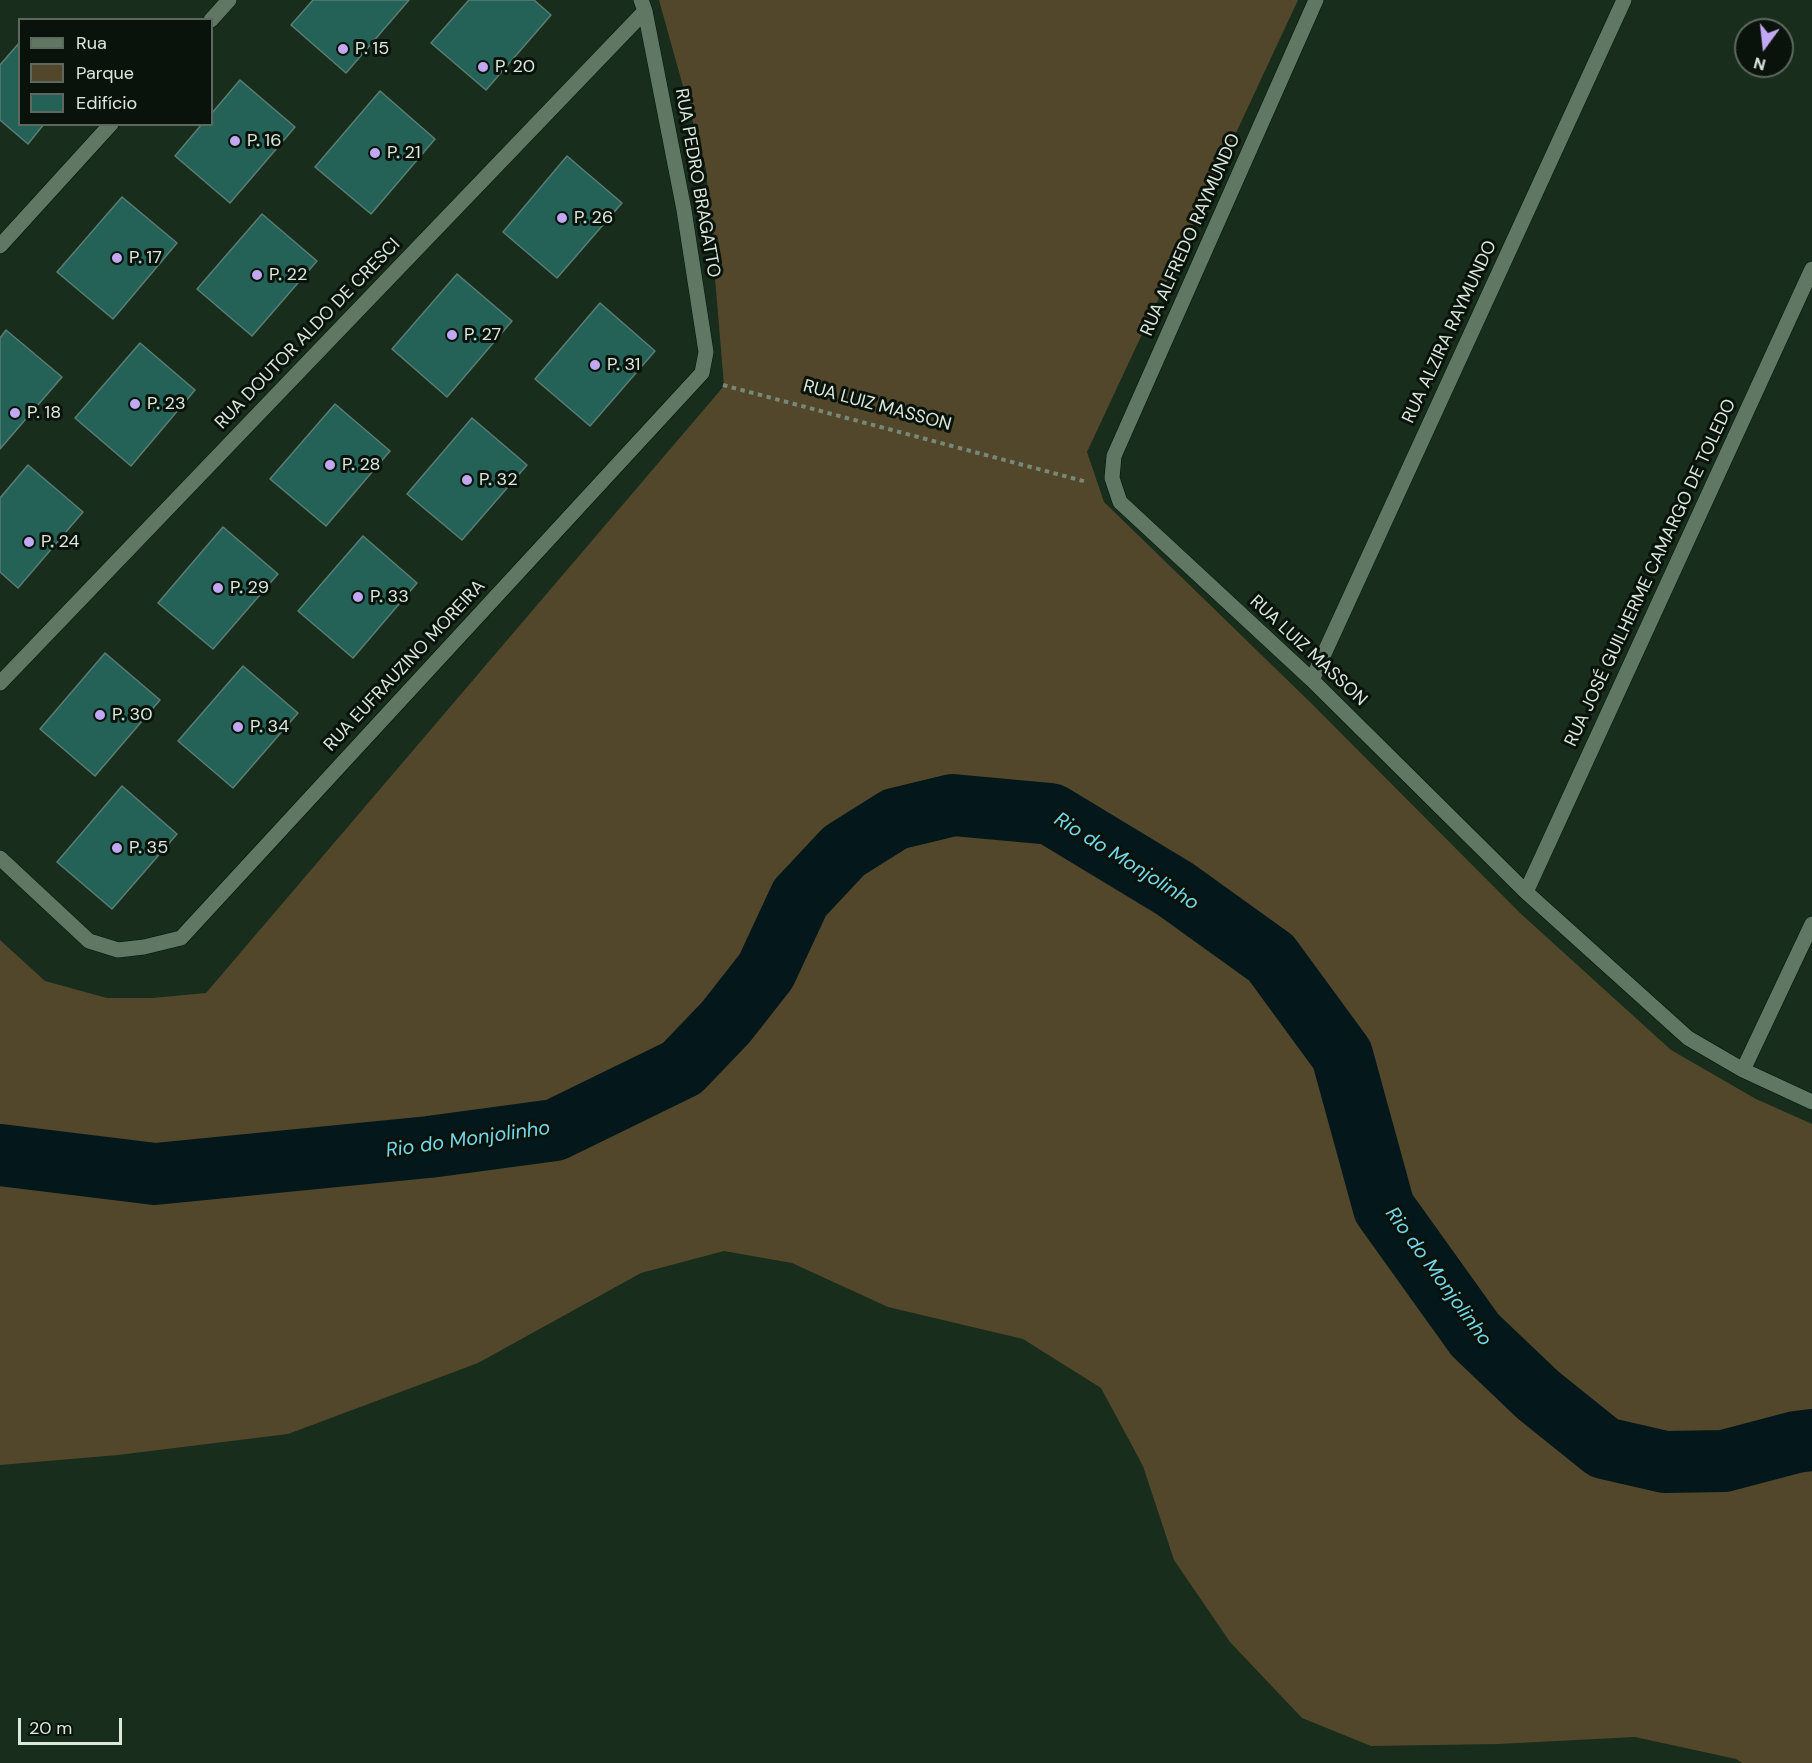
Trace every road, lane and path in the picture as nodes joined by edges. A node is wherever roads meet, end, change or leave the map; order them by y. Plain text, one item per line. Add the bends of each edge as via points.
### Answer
1 (229, 0) edge
2 (1316, 0) edge
3 (1624, 0) edge
4 (643, 5) edge
5 (213, 18) edge
6 (109, 126) edge
7 (0, 246) edge
8 (1812, 269) edge
9 (702, 373) junction
10 (1114, 489) junction
11 (1312, 680) junction
12 (0, 683) edge
13 (0, 858) edge
14 (1526, 892) junction
15 (1812, 924) edge
16 (1743, 1070) junction
17 (1812, 1102) edge

1 - 5 street
2 - 10 street, RUA ALFREDO RAYMUNDO via 1114,456
3 - 11 street, RUA ALZIRA RAYMUNDO
4 - 9 street, RUA PEDRO BRAGATTO via 684,210 705,340
4 - 12 street, RUA DOUTOR ALDO DE CRESCI
6 - 7 street
8 - 14 street, RUA JOSÉ GUILHERME CAMARGO DE TOLEDO
9 - 10 path, RUA LUIZ MASSON via 724,386
9 - 13 street, RUA EUFRAUZINO MOREIRA via 182,938 118,950 89,941
10 - 11 street, RUA LUIZ MASSON via 1120,502
11 - 14 street, RUA LUIZ MASSON
14 - 16 street, RUA LUIZ MASSON via 1688,1038
15 - 16 street
16 - 17 street, RUA LUIZ MASSON

